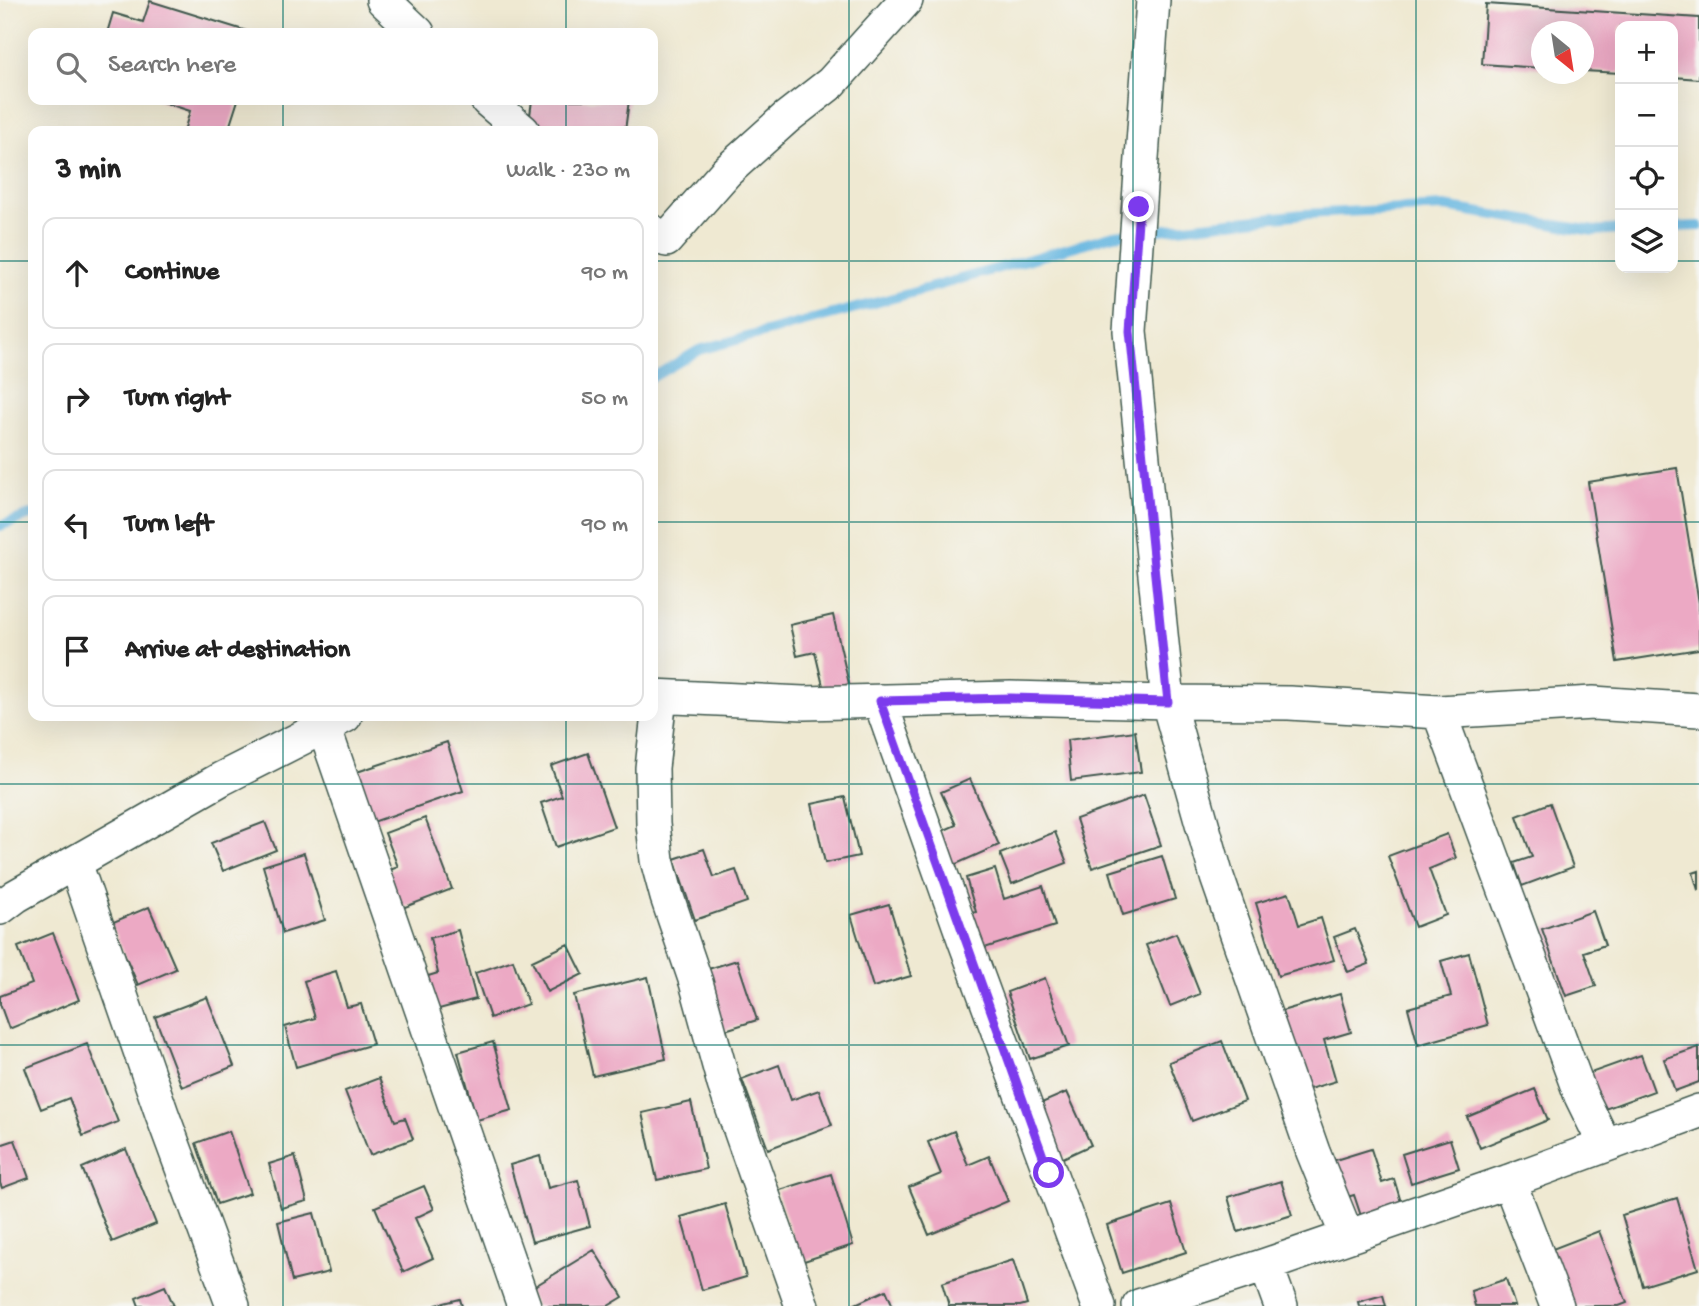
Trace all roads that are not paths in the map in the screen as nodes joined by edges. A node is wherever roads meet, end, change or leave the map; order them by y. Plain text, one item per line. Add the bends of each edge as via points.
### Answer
1 (383, 0) edge
2 (906, 0) edge
3 (1153, 0) edge
4 (413, 28) edge
5 (493, 105) edge
6 (517, 126) edge
7 (658, 235) edge
8 (658, 696) edge
9 (880, 701) junction
10 (1168, 702) junction
11 (1699, 710) edge
12 (1438, 712) junction
13 (334, 721) edge
14 (655, 721) edge
15 (75, 863) junction
16 (0, 908) edge
17 (1699, 1111) edge
18 (1605, 1145) junction
19 (1509, 1181) junction
20 (1347, 1236) junction
21 (1266, 1265) junction
22 (233, 1306) edge
23 (524, 1306) edge
24 (802, 1306) edge
25 (1098, 1306) edge
26 (1139, 1306) edge
27 (1282, 1306) edge
28 (1557, 1306) edge

1 - 4 street
2 - 7 street via 831,83 726,172 666,240
3 - 10 street via 1130,331
5 - 6 street
8 - 9 street via 804,703
9 - 10 street
9 - 25 street
10 - 12 street
10 - 20 street via 1217,877
11 - 12 street via 1593,703
12 - 18 street via 1581,1096
13 - 15 street
13 - 23 street
14 - 24 street via 657,860 724,1083
15 - 16 street
15 - 22 street
17 - 18 street
18 - 19 street
19 - 20 street
19 - 28 street
20 - 21 street
21 - 26 street
21 - 27 street

